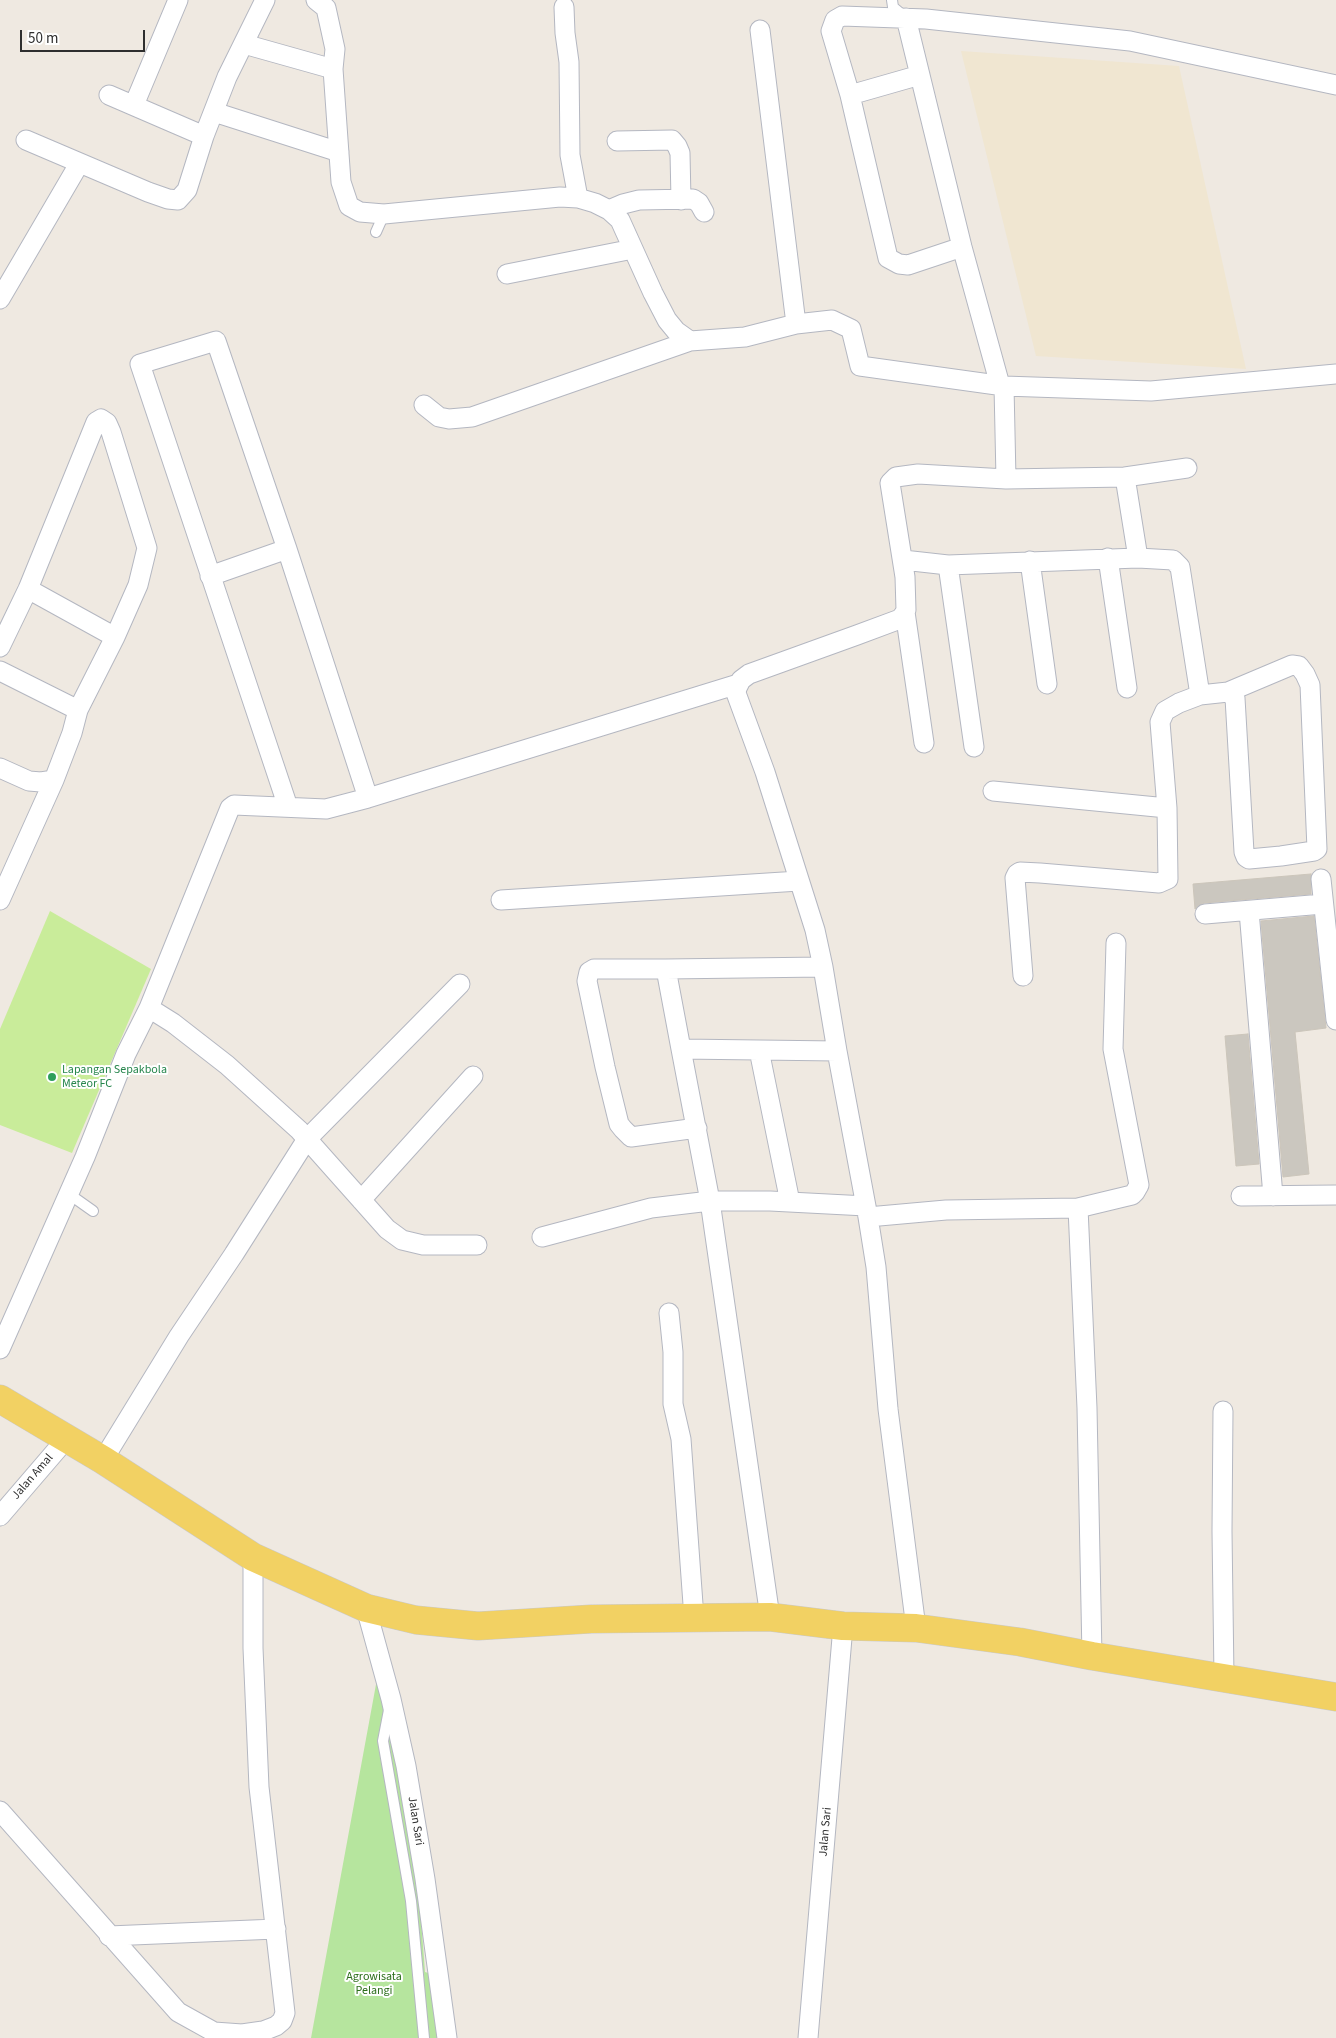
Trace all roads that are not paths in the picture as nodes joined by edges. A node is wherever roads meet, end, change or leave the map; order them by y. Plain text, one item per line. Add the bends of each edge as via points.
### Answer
1 (178, 0) edge
2 (266, 0) edge
3 (316, 0) edge
4 (892, 0) edge
5 (564, 7) dead end
6 (906, 18) junction
7 (760, 30) dead end
8 (244, 44) junction
9 (333, 69) junction
10 (920, 75) junction
11 (1336, 85) edge
12 (109, 95) dead end
13 (850, 95) junction
14 (134, 105) junction
15 (214, 112) junction
16 (204, 136) junction
17 (26, 140) dead end
18 (616, 141) dead end
19 (339, 152) junction
20 (79, 164) junction
21 (569, 197) junction
22 (681, 200) junction
23 (608, 210) junction
24 (704, 212) dead end
25 (384, 214) junction
26 (376, 232) dead end
27 (962, 247) junction
28 (633, 249) junction
29 (507, 274) dead end
30 (0, 300) edge
31 (796, 324) junction
32 (690, 341) junction
33 (1336, 374) edge
34 (1002, 385) junction
35 (424, 405) dead end
36 (1187, 468) dead end
37 (1125, 477) junction
38 (1006, 479) junction
39 (287, 549) junction
40 (1108, 558) junction
41 (1138, 558) junction
42 (903, 560) junction
43 (1030, 561) junction
44 (948, 565) junction
45 (210, 576) junction
46 (28, 589) junction
47 (905, 612) junction
48 (115, 637) junction
49 (0, 647) edge
50 (0, 671) edge
51 (738, 684) junction
52 (1047, 684) dead end
53 (1127, 688) dead end
54 (1228, 692) junction
55 (1200, 695) junction
56 (78, 710) junction
57 (924, 743) dead end
58 (974, 747) dead end
59 (0, 768) edge
60 (54, 780) junction
61 (993, 791) dead end
62 (368, 798) junction
63 (288, 807) junction
64 (1167, 808) junction
65 (1320, 879) dead end
66 (800, 881) junction
67 (0, 900) edge
68 (501, 900) dead end
69 (1323, 904) junction
70 (1249, 911) junction
71 (1205, 914) dead end
72 (1116, 943) dead end
73 (823, 967) junction
74 (666, 969) junction
75 (1023, 976) dead end
76 (460, 984) dead end
77 (149, 1008) junction
78 (1336, 1020) edge
79 (681, 1050) junction
80 (758, 1050) junction
81 (836, 1051) junction
82 (473, 1076) dead end
83 (697, 1128) junction
84 (307, 1139) junction
85 (69, 1194) junction
86 (1336, 1195) edge
87 (1241, 1196) dead end
88 (1273, 1196) junction
89 (361, 1200) junction
90 (710, 1201) junction
91 (790, 1202) junction
92 (1078, 1208) junction
93 (93, 1211) dead end
94 (867, 1212) junction
95 (542, 1237) dead end
96 (477, 1245) dead end
97 (669, 1313) dead end
98 (0, 1349) edge
99 (0, 1399) edge
100 (1223, 1411) dead end
101 (67, 1438) junction
102 (103, 1460) junction
103 (0, 1516) edge
104 (253, 1557) junction
105 (366, 1608) junction
106 (770, 1617) junction
107 (694, 1618) junction
108 (843, 1626) junction
109 (916, 1628) junction
110 (1092, 1656) junction
111 (1224, 1678) junction
112 (1336, 1697) edge
113 (391, 1699) junction
114 (0, 1811) edge
115 (276, 1929) junction
116 (109, 1936) junction
117 (424, 2038) edge
118 (447, 2038) edge
119 (808, 2038) edge

1 - 14 street
2 - 8 street
3 - 9 street via 326,8 331,25 335,49
4 - 6 lane via 893,6
5 - 21 street via 569,62
6 - 10 street
6 - 11 street via 1130,41
6 - 13 street via 842,16 835,20 831,31
7 - 31 street
8 - 9 street
8 - 15 street
9 - 19 street
10 - 13 street
10 - 27 street
12 - 14 street
13 - 27 street via 888,258 908,265
14 - 16 street
15 - 16 street
15 - 19 street
16 - 20 street via 187,190 178,200 148,192
17 - 20 street
18 - 22 street via 672,140 680,153
19 - 25 street via 341,182 349,206 360,212
20 - 30 street
21 - 23 street via 595,203
21 - 25 street
22 - 23 street via 639,200
22 - 24 street via 697,200
23 - 28 street via 620,220
25 - 26 lane
27 - 34 street
28 - 29 street
28 - 32 street via 667,320
31 - 32 street via 745,337
31 - 34 street via 832,320 851,329 860,366
32 - 35 street via 472,417 439,417
33 - 34 street via 1150,391
34 - 38 street
36 - 37 street
37 - 38 street
37 - 41 street
38 - 42 street via 918,474 892,479 890,483
39 - 45 street
39 - 45 street via 216,342 140,364
39 - 62 street
40 - 41 street
40 - 43 street
40 - 53 street
41 - 55 street via 1174,560 1180,567
42 - 44 street
42 - 47 street
43 - 44 street
43 - 52 street
44 - 58 street
45 - 63 street
46 - 48 street
46 - 48 street via 96,422 101,419 111,432 147,548 138,585
46 - 49 street
47 - 51 street via 900,619 750,674
47 - 57 street
48 - 56 street
50 - 56 street
51 - 62 street
51 - 66 street via 736,693
54 - 54 street via 1292,664 1299,666 1305,674 1310,685 1311,704 1318,846 1314,851 1249,859 1245,855 1236,703
54 - 55 street
55 - 64 street via 1165,711 1161,717
56 - 60 street
59 - 60 street via 29,781
60 - 67 street
61 - 64 street
62 - 63 street via 326,809
63 - 77 street via 238,804 230,808
64 - 75 street via 1168,879 1162,882 1017,874
65 - 69 street
66 - 68 street
66 - 73 street
69 - 70 street
69 - 78 street
70 - 71 street
70 - 88 street
72 - 92 street via 1113,1050 1139,1185 1132,1195
73 - 74 street
73 - 81 street
74 - 79 street
74 - 83 street via 594,969 589,972 587,981 619,1124 631,1137
76 - 84 street
77 - 84 street via 227,1066
77 - 85 street via 126,1054
79 - 80 street
79 - 83 street
80 - 81 street
80 - 91 street
81 - 94 street
82 - 89 street
83 - 90 street
84 - 89 street
84 - 102 street
85 - 93 lane
85 - 98 street
86 - 88 street
87 - 88 street
89 - 96 street via 387,1229 402,1240 423,1245
90 - 91 street
90 - 95 street via 651,1208
90 - 106 street
91 - 94 street
92 - 94 street
92 - 110 street via 1087,1408
94 - 109 street via 876,1267 888,1409
97 - 107 street via 673,1404 681,1439
99 - 101 main road
100 - 111 street
101 - 102 main road
101 - 103 street, Jalan Amal
102 - 104 main road
104 - 105 main road
104 - 115 street via 259,1787
105 - 107 main road via 416,1620 478,1626 591,1619
105 - 113 street, Jalan Sari
106 - 107 main road
106 - 108 main road
108 - 109 main road
108 - 119 street, Jalan Sari
109 - 110 main road via 1020,1642
110 - 111 main road
111 - 112 main road
113 - 117 lane via 383,1741 410,1901
113 - 118 street, Jalan Sari via 425,1879
114 - 116 street
115 - 116 street
115 - 116 street via 285,2013 276,2026 242,2034 214,2032 178,2012

